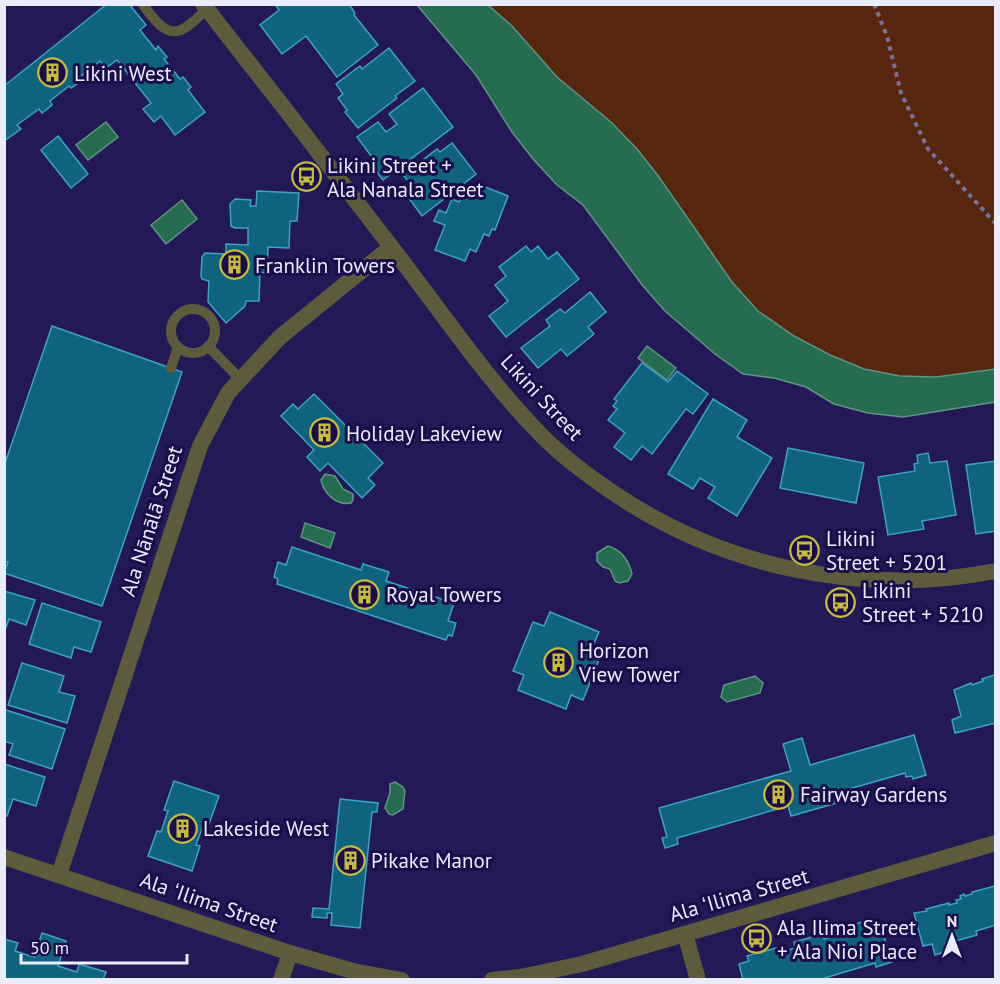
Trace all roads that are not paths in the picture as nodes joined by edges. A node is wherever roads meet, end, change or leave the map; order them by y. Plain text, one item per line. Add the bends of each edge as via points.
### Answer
1 (143, 4) edge
2 (205, 7) edge
3 (391, 247) junction
4 (208, 346) junction
5 (178, 347) junction
6 (171, 368) dead end
7 (240, 380) junction
8 (996, 571) edge
9 (996, 843) edge
10 (4, 857) edge
11 (59, 875) junction
12 (685, 934) junction
13 (290, 953) junction
14 (280, 980) edge
15 (402, 980) edge
16 (492, 980) edge
17 (698, 980) edge

1 - 2 lane via 163,29 172,33 184,29
2 - 3 street, Likini Street
3 - 7 street, Ala Nānālā Street via 280,337
3 - 8 street, Likini Street via 544,438 590,478 643,513 734,554 820,575 889,581
4 - 5 lane via 198,352
4 - 5 lane via 215,332 211,318 206,312 191,309 174,320 172,334
4 - 7 lane
5 - 6 lane
7 - 11 street, Ala Nānālā Street via 213,417 200,446
9 - 12 street, Ala ʻIlima Street
10 - 11 street, Ala ʻIlima Street
11 - 13 street, Ala ʻIlima Street
12 - 16 street, Ala ʻIlima Street via 582,964
12 - 17 street
13 - 14 street
13 - 15 street, Ala ʻIlima Street

